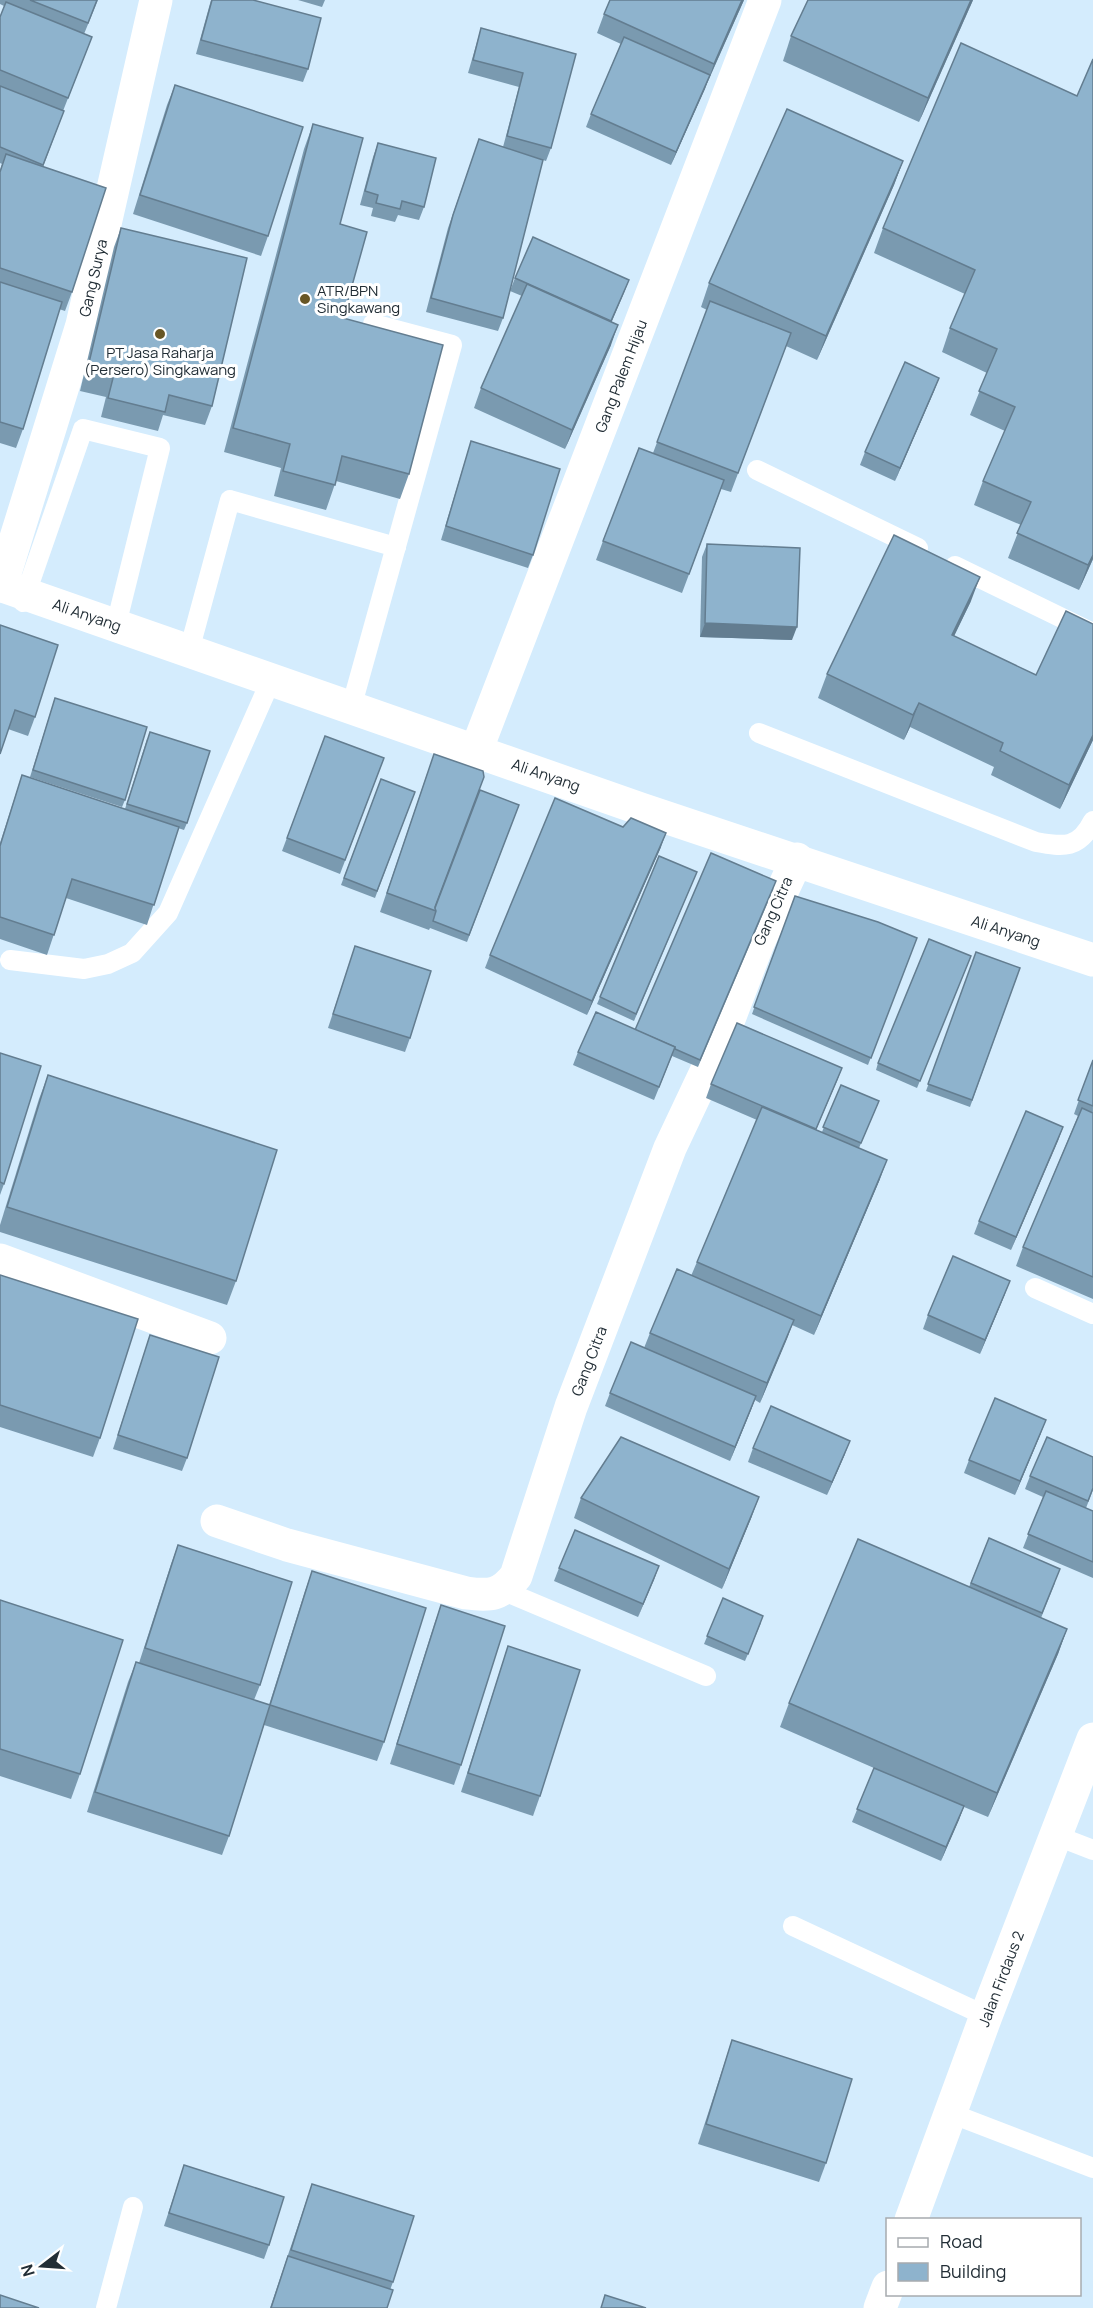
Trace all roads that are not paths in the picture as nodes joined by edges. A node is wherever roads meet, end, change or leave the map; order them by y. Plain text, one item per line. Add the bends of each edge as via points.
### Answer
1 (156, 0) edge
2 (765, 0) edge
3 (373, 324) edge
4 (757, 470) dead end
5 (396, 547) junction
6 (8, 591) edge
7 (116, 625) junction
8 (1093, 633) edge
9 (189, 651) junction
10 (271, 680) junction
11 (351, 708) junction
12 (759, 733) dead end
13 (476, 751) junction
14 (1093, 821) edge
15 (797, 859) junction
16 (10, 960) dead end
17 (1093, 960) edge
18 (0, 1260) edge
19 (1035, 1288) dead end
20 (1093, 1314) edge
21 (210, 1338) dead end
22 (217, 1521) dead end
23 (504, 1591) junction
24 (706, 1676) dead end
25 (1093, 1739) edge
26 (1057, 1836) junction
27 (1093, 1850) edge
28 (794, 1926) dead end
29 (986, 2016) junction
30 (950, 2113) junction
31 (1093, 2168) edge
32 (132, 2207) dead end
33 (912, 2218) edge
34 (886, 2292) edge
35 (106, 2308) edge
36 (880, 2308) edge

1 - 6 street, Gang Surya via 82,325
2 - 13 street, Gang Palem Hijau
3 - 5 lane via 452,345
4 - 8 lane
5 - 9 lane via 230,500
5 - 11 lane
6 - 7 street, Ali Anyang
6 - 7 lane via 83,429 160,448
7 - 9 street, Ali Anyang
9 - 10 street, Ali Anyang
10 - 11 street, Ali Anyang
10 - 16 lane via 168,913 132,953 84,969
11 - 13 street, Ali Anyang
12 - 14 lane via 1036,842 1064,847 1085,836
13 - 15 street, Ali Anyang
15 - 17 street, Ali Anyang
15 - 23 street, Gang Citra via 758,944 721,1040 670,1148 572,1407 516,1576
18 - 21 street
19 - 20 lane
22 - 23 street via 287,1545 466,1593
23 - 24 lane
25 - 26 street, Jalan Firdaus 2
26 - 27 lane
26 - 29 street, Jalan Firdaus 2
28 - 29 lane
29 - 30 street, Jalan Firdaus 2
30 - 31 lane
30 - 33 street, Jalan Firdaus 2
32 - 35 lane
34 - 36 street

